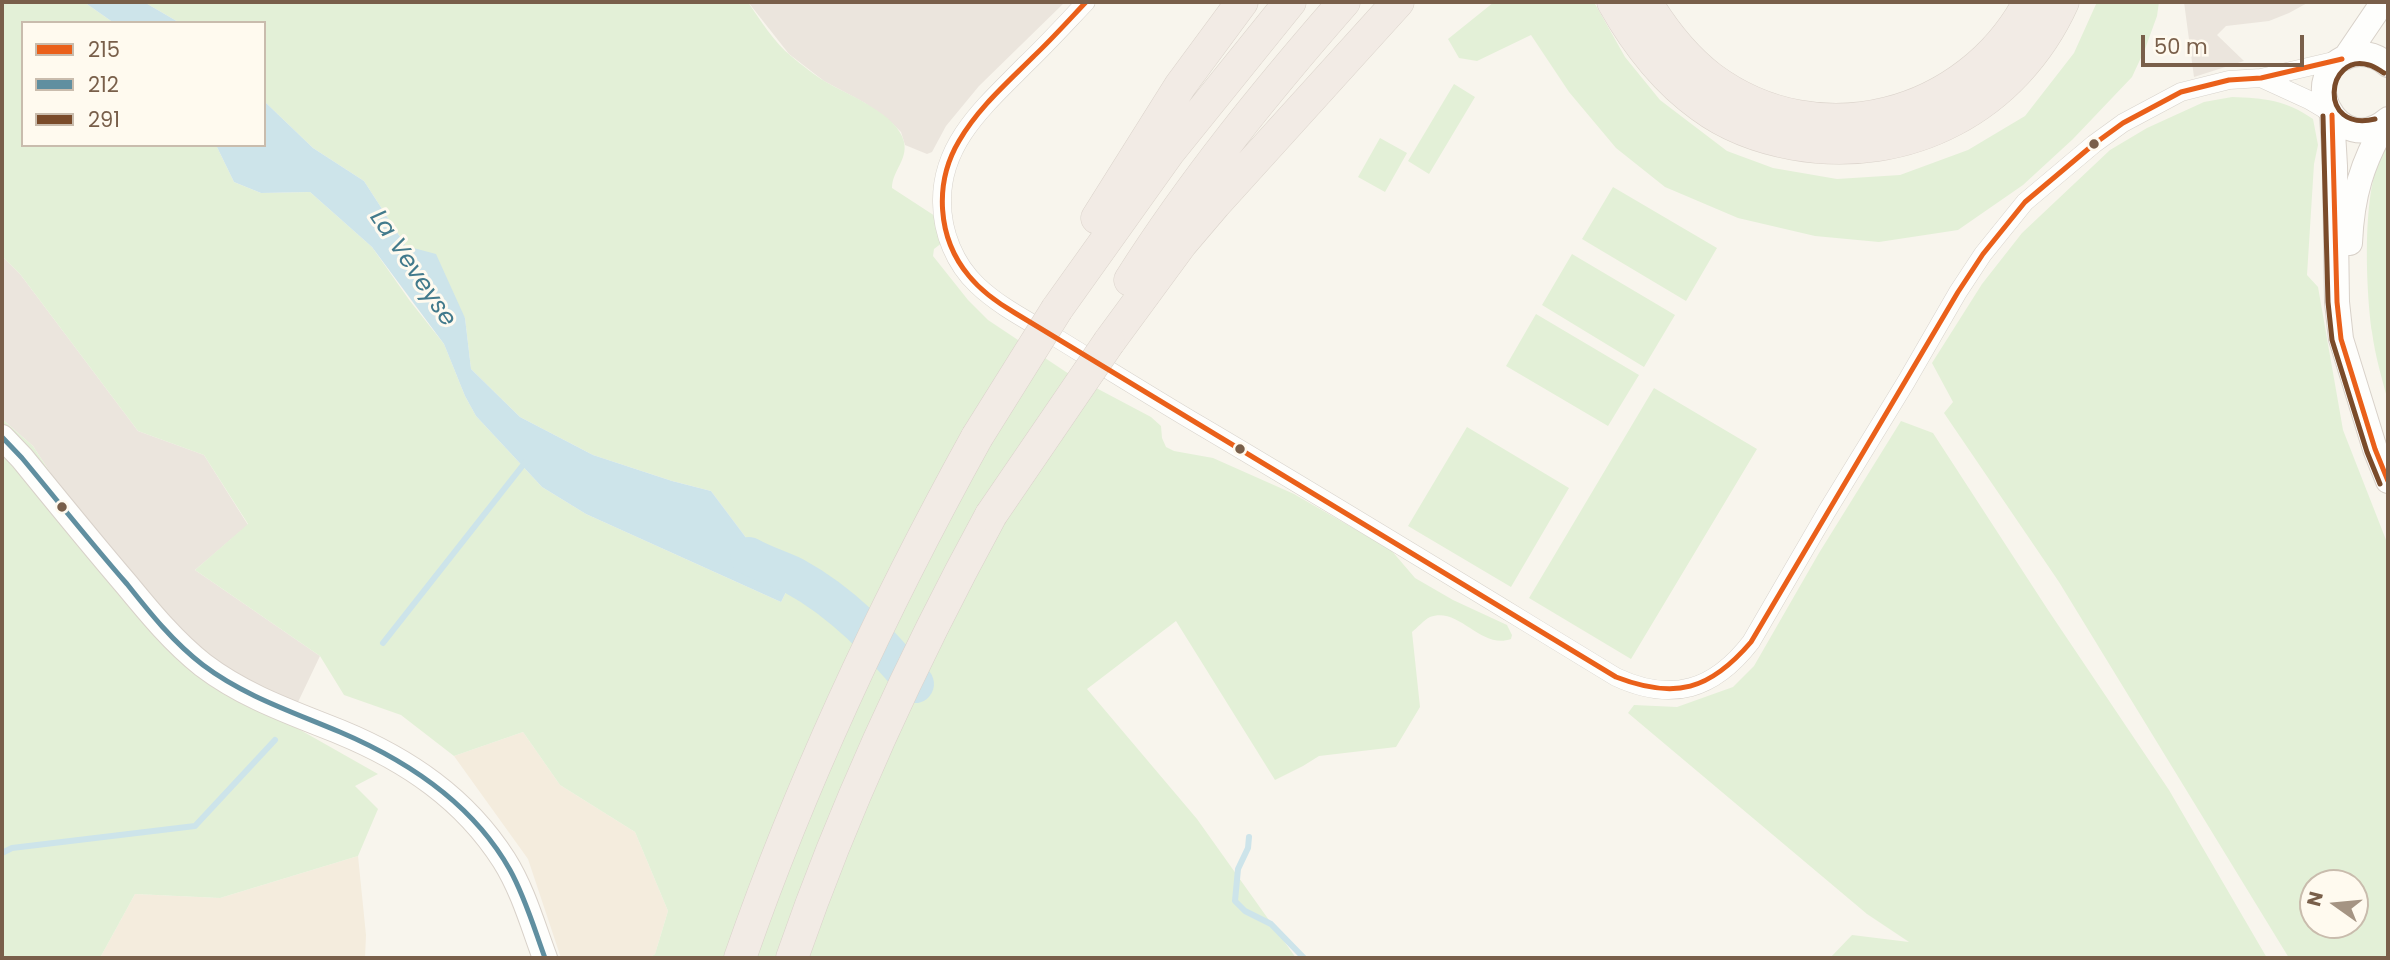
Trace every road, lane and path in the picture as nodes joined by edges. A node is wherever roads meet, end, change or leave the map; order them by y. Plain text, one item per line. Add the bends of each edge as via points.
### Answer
1 (1086, 2) edge
2 (1217, 2) edge
3 (1242, 2) edge
4 (1290, 2) edge
5 (1344, 2) edge
6 (1398, 2) edge
7 (1613, 2) edge
8 (1646, 2) edge
9 (2029, 2) edge
10 (2063, 2) edge
11 (2382, 2) edge
12 (2344, 58) junction
13 (2388, 65) edge
14 (2261, 78) junction
15 (2331, 114) junction
16 (2387, 121) edge
17 (1051, 306) junction
18 (1103, 338) junction
19 (2363, 408) junction
20 (2, 437) edge
21 (2388, 481) edge
22 (544, 958) edge
23 (740, 958) edge
24 (792, 958) edge

1 - 14 street via 984,107 949,156 942,187 943,217 962,268 1000,303 1145,393 1616,677 1655,690 1680,690 1717,677 1751,642 1958,292 2025,202 2094,144 2150,108 2203,85
2 - 17 highway
3 - 17 highway via 1173,96
4 - 17 highway
5 - 18 highway via 1199,178 1170,219
6 - 18 highway via 1214,204
7 - 10 highway via 1653,63 1702,107 1763,137 1848,149 1923,135 1979,105 2025,64
8 - 9 highway via 1689,58 1723,86 1780,111 1846,119 1911,107 1959,82 2006,39
11 - 12 main road
12 - 13 main road via 2366,54
12 - 14 street
12 - 15 main road via 2325,84 2325,102
14 - 15 street
15 - 16 main road via 2358,130
15 - 19 main road via 2341,339
16 - 19 main road via 2360,174 2351,227 2352,309
17 - 23 highway, bridge via 906,568 834,718
18 - 24 highway, bridge via 990,515 942,606 882,731
19 - 21 main road
20 - 22 main road via 162,627 203,664 247,694 343,733 442,788 506,862

